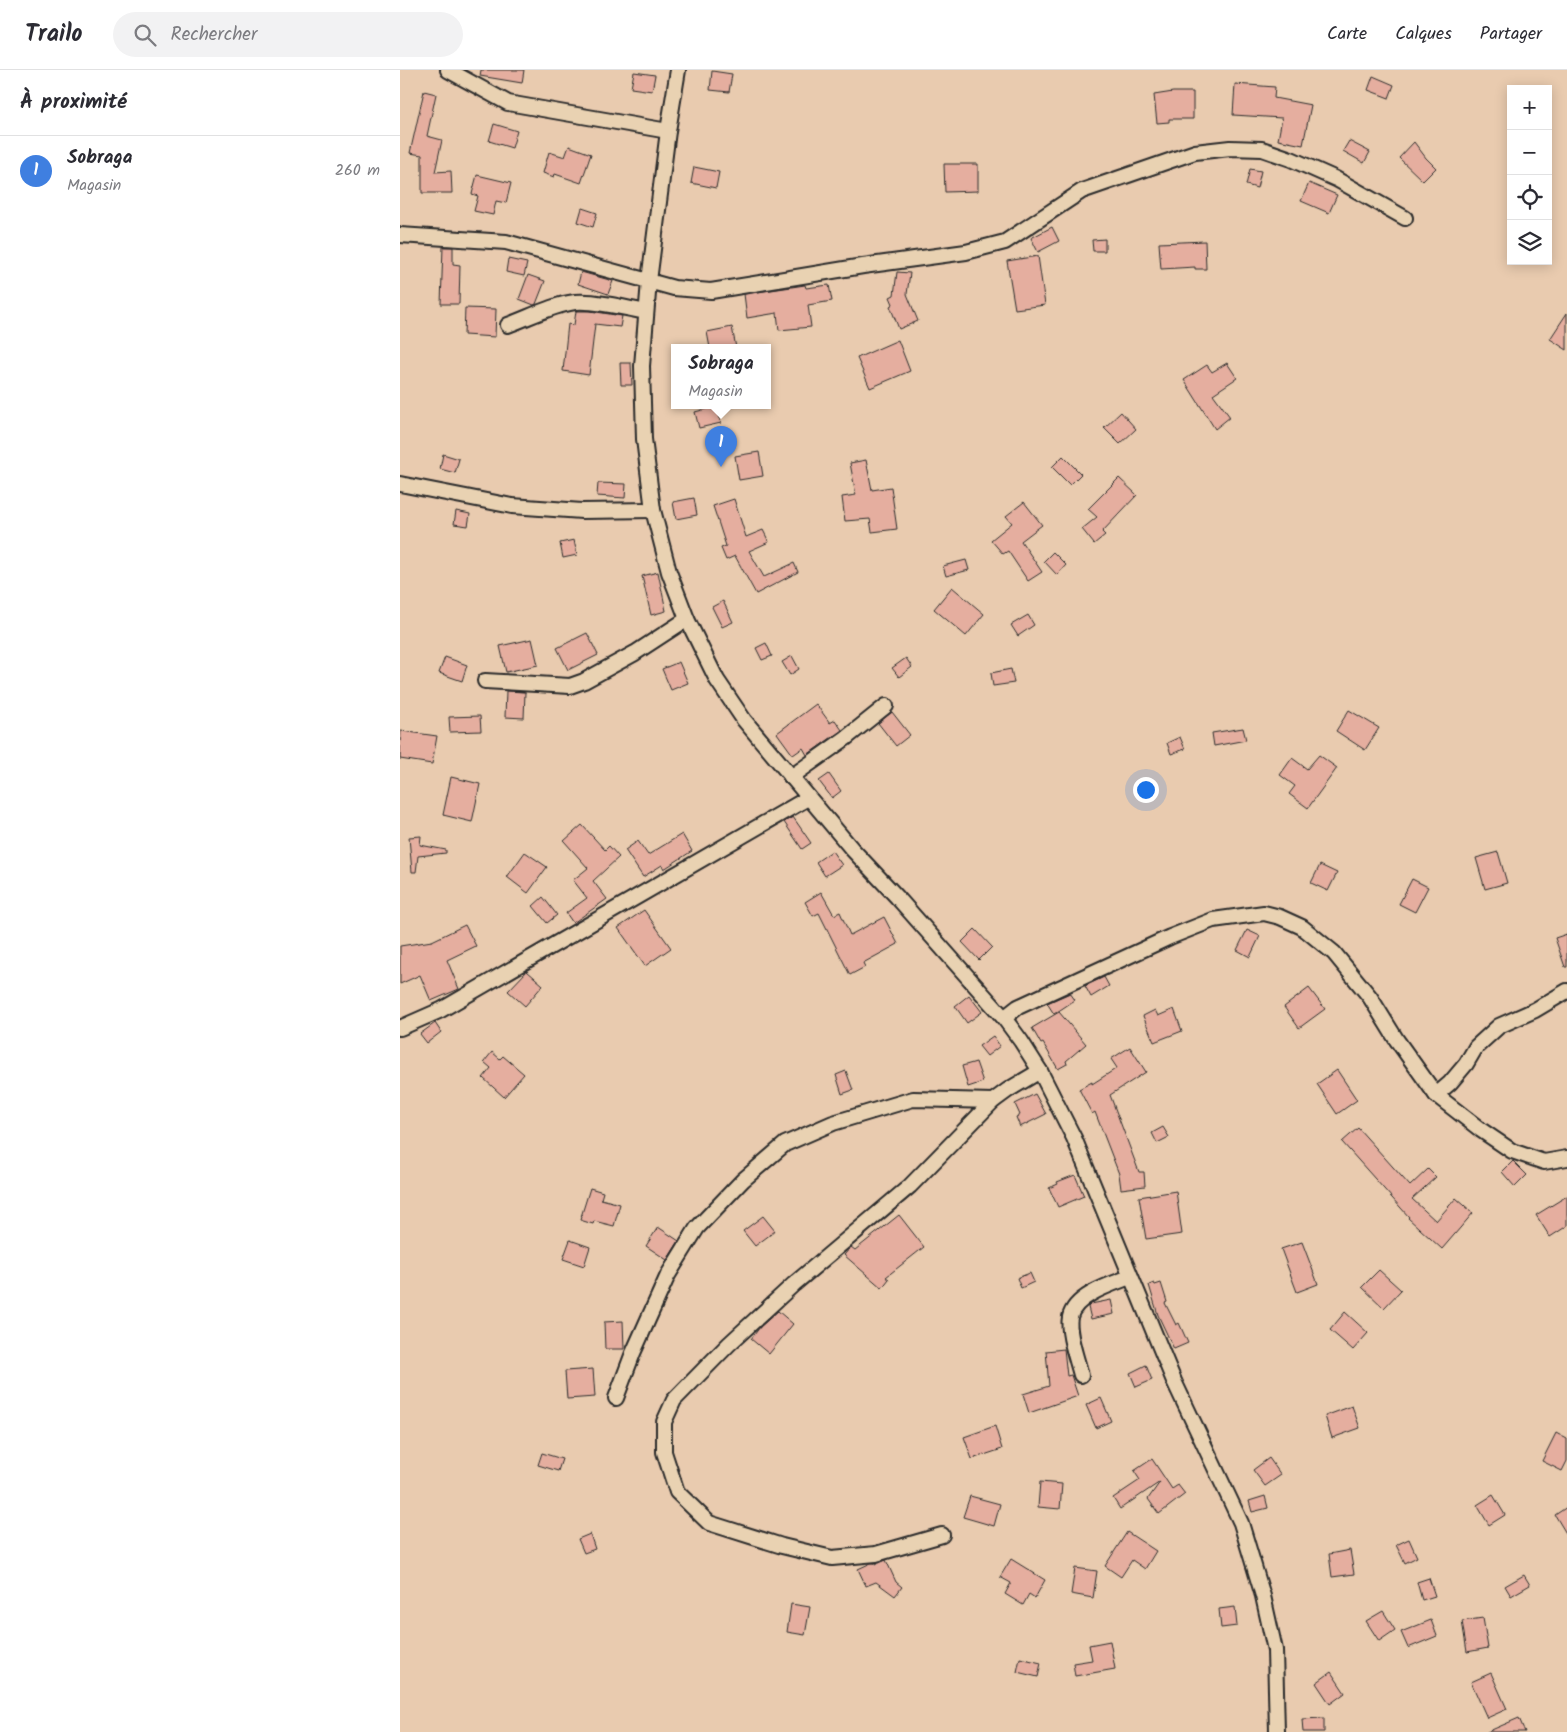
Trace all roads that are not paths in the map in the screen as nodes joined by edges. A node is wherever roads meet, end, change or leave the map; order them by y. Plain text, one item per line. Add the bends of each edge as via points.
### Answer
1 (448, 70) edge
2 (678, 70) edge
3 (668, 131) junction
4 (1405, 218) dead end
5 (400, 235) edge
6 (649, 281) junction
7 (646, 312) junction
8 (508, 325) dead end
9 (400, 484) edge
10 (653, 510) junction
11 (687, 619) junction
12 (485, 681) dead end
13 (886, 706) dead end
14 (792, 776) junction
15 (808, 798) junction
16 (1567, 991) edge
17 (1004, 1018) junction
18 (400, 1028) edge
19 (1040, 1071) junction
20 (1436, 1095) junction
21 (993, 1101) junction
22 (1567, 1158) edge
23 (1130, 1277) junction
24 (1081, 1375) dead end
25 (616, 1398) dead end
26 (942, 1535) dead end
27 (1276, 1732) edge

1 - 3 street via 508,103
2 - 3 street
3 - 6 street
4 - 6 street via 1336,179 1291,159 1262,149 1230,148 1195,152 1082,191 1005,242 966,252 711,291 674,288
5 - 6 street via 506,242
6 - 7 street
7 - 8 street via 577,302 557,306
7 - 10 street via 642,410
9 - 10 street via 512,506 582,511
10 - 11 street via 669,572
11 - 12 street via 635,653 570,686
11 - 14 street via 717,680 744,720
13 - 14 street
14 - 15 street
15 - 17 street
15 - 18 street via 442,1010
16 - 20 street via 1499,1026 1476,1047 1466,1064
17 - 19 street
17 - 20 street via 1018,1007 1213,920 1264,913 1302,927 1334,952 1370,997
19 - 21 street
19 - 23 street via 1077,1147
20 - 22 street via 1512,1151 1544,1162
21 - 25 street via 913,1098 833,1123 785,1144 743,1180 697,1228 668,1275
21 - 26 street via 910,1186 729,1344 674,1400 664,1422 664,1452 677,1492 709,1523 832,1558 876,1554
23 - 24 street via 1099,1289 1074,1308 1070,1330
23 - 27 street via 1174,1381 1241,1523 1254,1560 1275,1650

